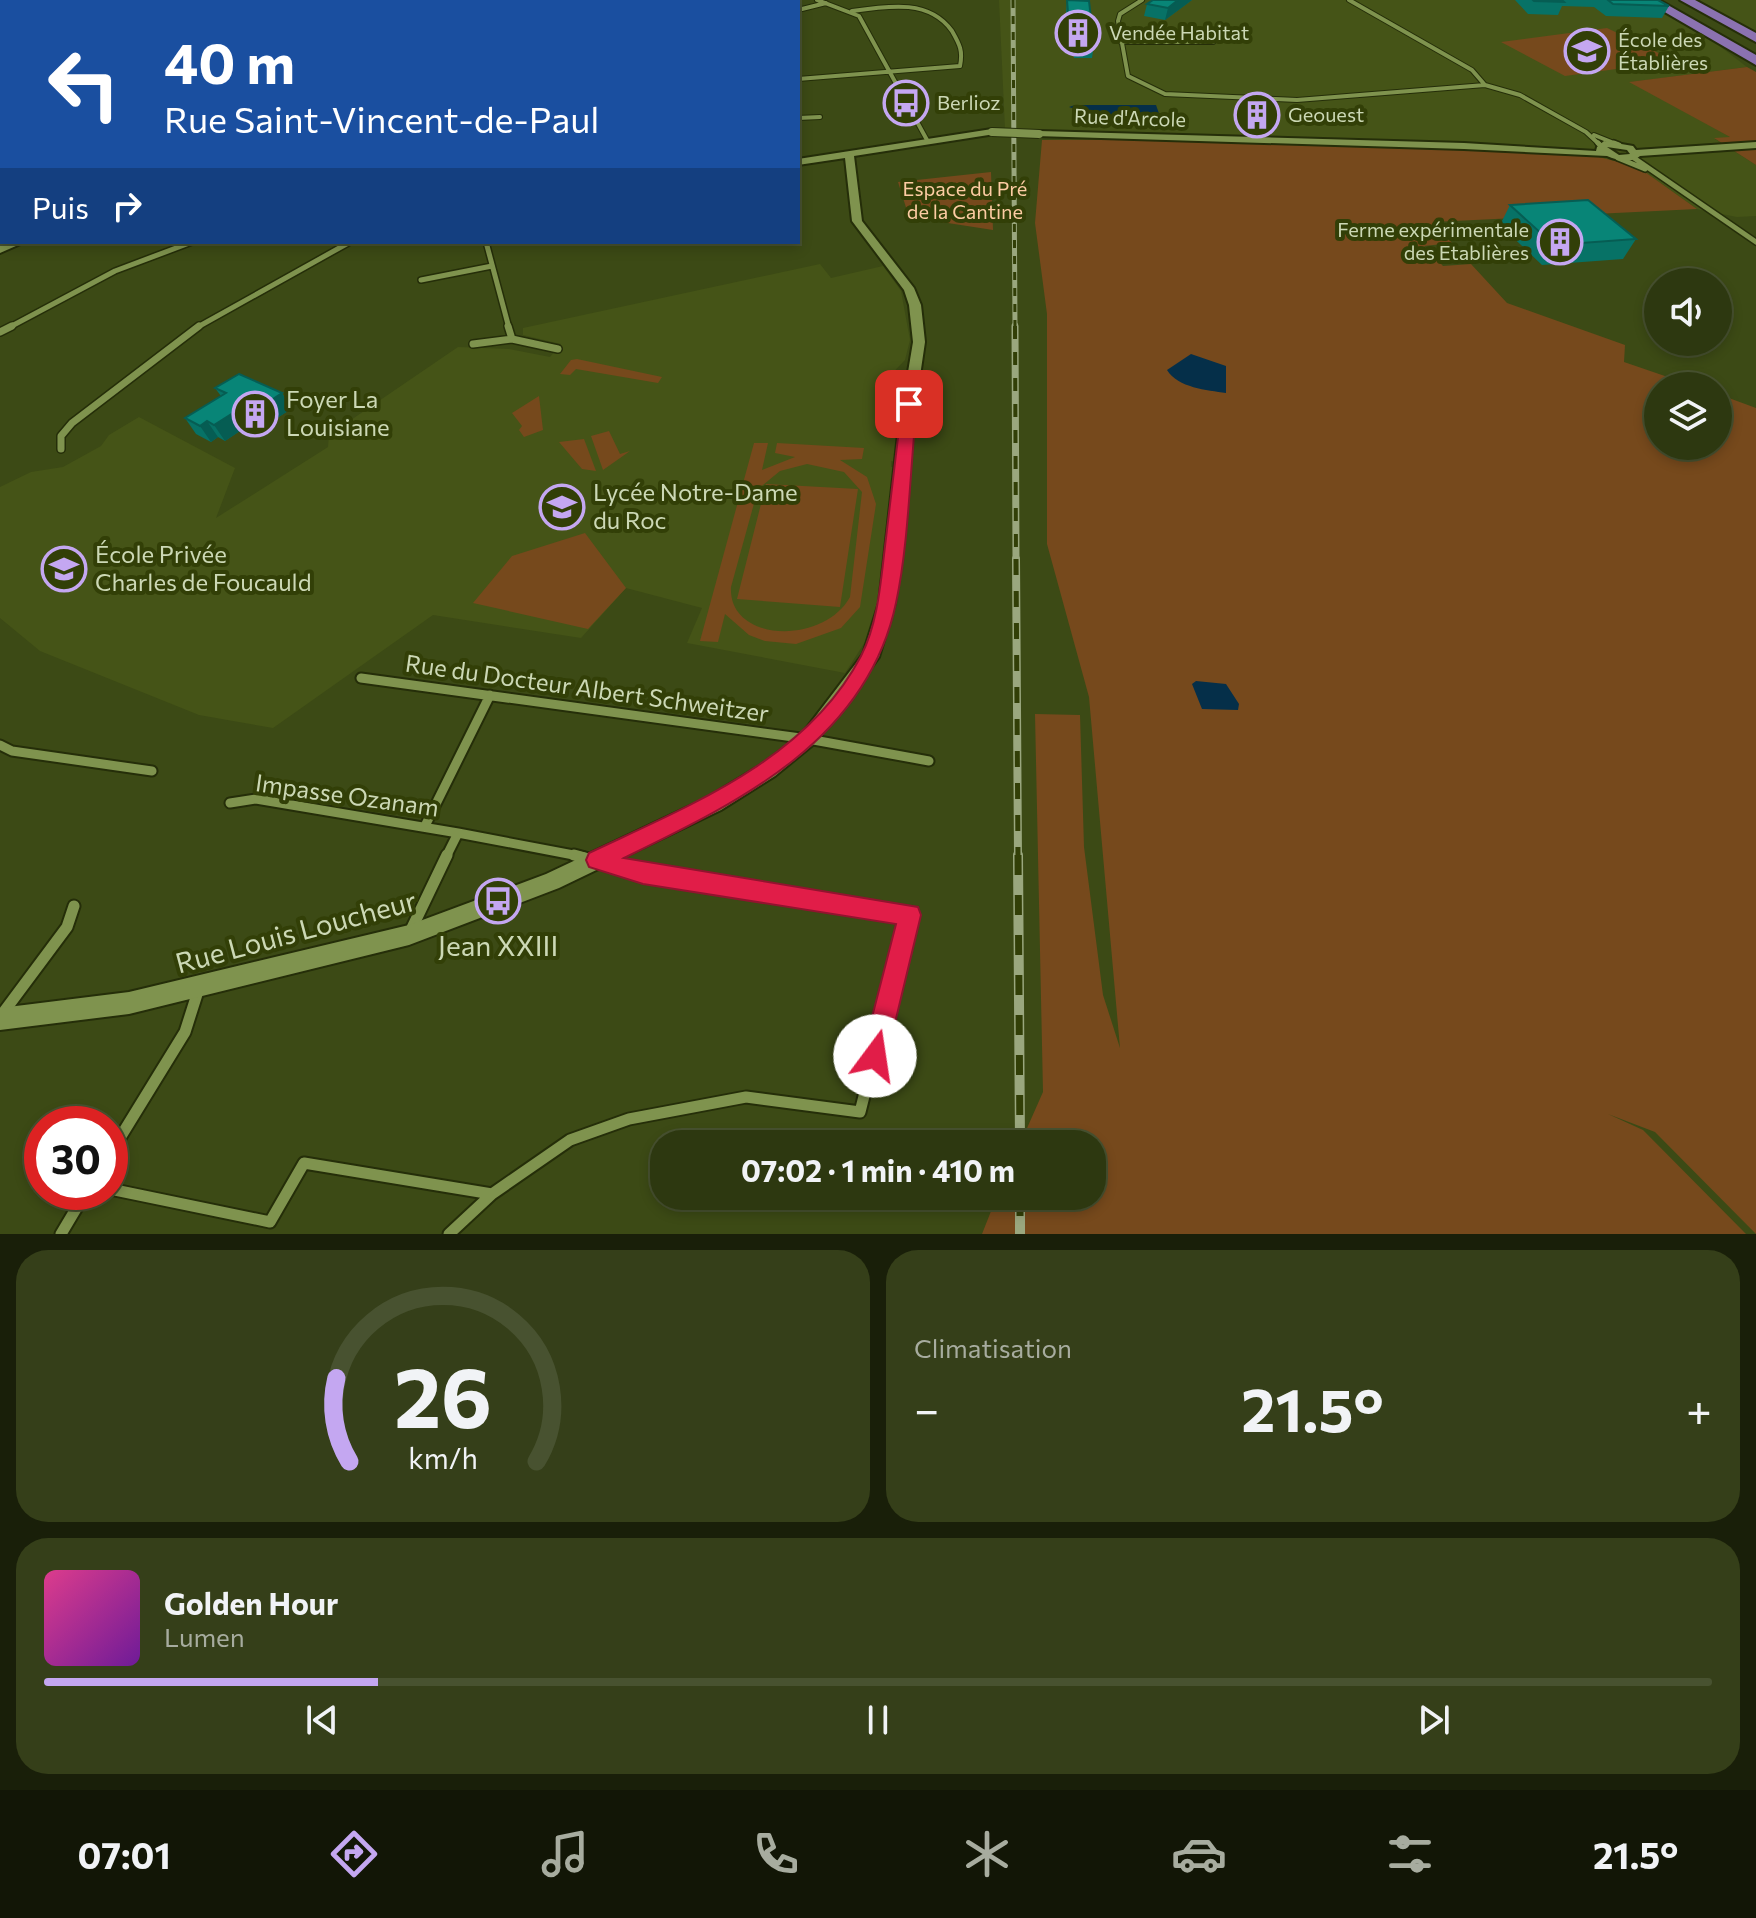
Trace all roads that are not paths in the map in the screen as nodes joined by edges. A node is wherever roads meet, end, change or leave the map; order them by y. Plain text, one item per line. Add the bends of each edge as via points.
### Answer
1 (817, 0) edge
2 (1142, 0) edge
3 (1349, 0) edge
4 (1650, 0) edge
5 (1663, 0) edge
6 (1673, 0) edge
7 (1686, 0) edge
8 (826, 3) junction
9 (800, 10) edge
10 (852, 11) junction
11 (1756, 38) edge
12 (1121, 42) junction
13 (1213, 42) dead end
14 (1756, 45) edge
15 (1756, 52) edge
16 (1756, 61) edge
17 (890, 72) junction
18 (800, 79) edge
19 (1485, 85) junction
20 (820, 117) dead end
21 (800, 118) edge
22 (1586, 132) junction
23 (927, 140) junction
24 (1756, 145) edge
25 (1622, 146) junction
26 (1692, 147) junction
27 (1602, 149) junction
28 (849, 154) junction
29 (1635, 155) junction
30 (1618, 158) junction
31 (800, 162) edge
32 (1660, 175) junction
33 (1756, 242) edge
34 (187, 244) edge
35 (347, 244) edge
36 (486, 244) edge
37 (492, 266) junction
38 (421, 280) dead end
39 (0, 332) edge
40 (512, 339) junction
41 (473, 344) dead end
42 (558, 349) dead end
43 (914, 376) junction
44 (909, 397) junction
45 (61, 449) dead end
46 (361, 678) dead end
47 (490, 695) junction
48 (808, 739) junction
49 (0, 745) edge
50 (929, 761) dead end
51 (152, 771) dead end
52 (230, 803) dead end
53 (425, 826) junction
54 (458, 833) junction
55 (597, 860) junction
56 (74, 906) dead end
57 (409, 935) junction
58 (199, 987) junction
59 (0, 1018) edge
60 (128, 1125) edge
61 (128, 1193) edge
62 (492, 1194) junction
63 (75, 1210) edge
64 (61, 1234) edge
65 (449, 1234) edge

1 - 8 street
2 - 12 street via 1120,14
3 - 19 street via 1472,70
4 - 16 highway
5 - 15 highway
6 - 14 highway
7 - 11 highway
8 - 9 street
8 - 10 street
10 - 17 street
10 - 17 street via 917,2 946,15 963,51 960,66
12 - 13 street
12 - 19 street via 1128,76 1183,97 1307,100
17 - 18 street
17 - 23 street
19 - 22 street via 1520,95
20 - 21 street
22 - 25 street
22 - 27 street
23 - 27 street, Rue d'Arcole, bridge via 992,132
23 - 28 street, Rue d'Arcole
24 - 26 street
25 - 26 street
25 - 27 street
25 - 29 street
26 - 29 street
27 - 30 street
28 - 31 street, Rue d'Arcole
28 - 43 street via 857,221 910,290 915,305 919,342
29 - 30 street
29 - 32 street
30 - 32 street
32 - 33 street
34 - 39 street via 91,282
35 - 45 street via 172,344 72,423 61,436
36 - 37 street
37 - 38 street
37 - 40 street
40 - 41 street
40 - 42 street
43 - 44 street via 927,388
43 - 44 street via 892,384 896,393
44 - 48 street, Rue Louis Loucheur via 887,603 871,657
46 - 47 street, Rue du Docteur Albert Schweitzer
47 - 48 street, Rue du Docteur Albert Schweitzer
47 - 53 street
48 - 50 street, Rue du Docteur Albert Schweitzer
48 - 55 street, Rue Louis Loucheur via 714,804
49 - 51 street
52 - 53 street, Impasse Ozanam via 256,799
53 - 54 street, Impasse Ozanam
54 - 55 street, Impasse Ozanam
54 - 57 street
55 - 57 street, Rue Louis Loucheur
55 - 62 street, Impasse Ozanam via 643,874 910,915 860,1112 746,1097 629,1119 570,1140
56 - 59 street via 67,927
57 - 58 street, Rue Louis Loucheur
58 - 59 street, Rue Louis Loucheur via 129,1003
58 - 60 street via 185,1032
61 - 62 street via 270,1222 304,1163
62 - 65 street
63 - 64 street

